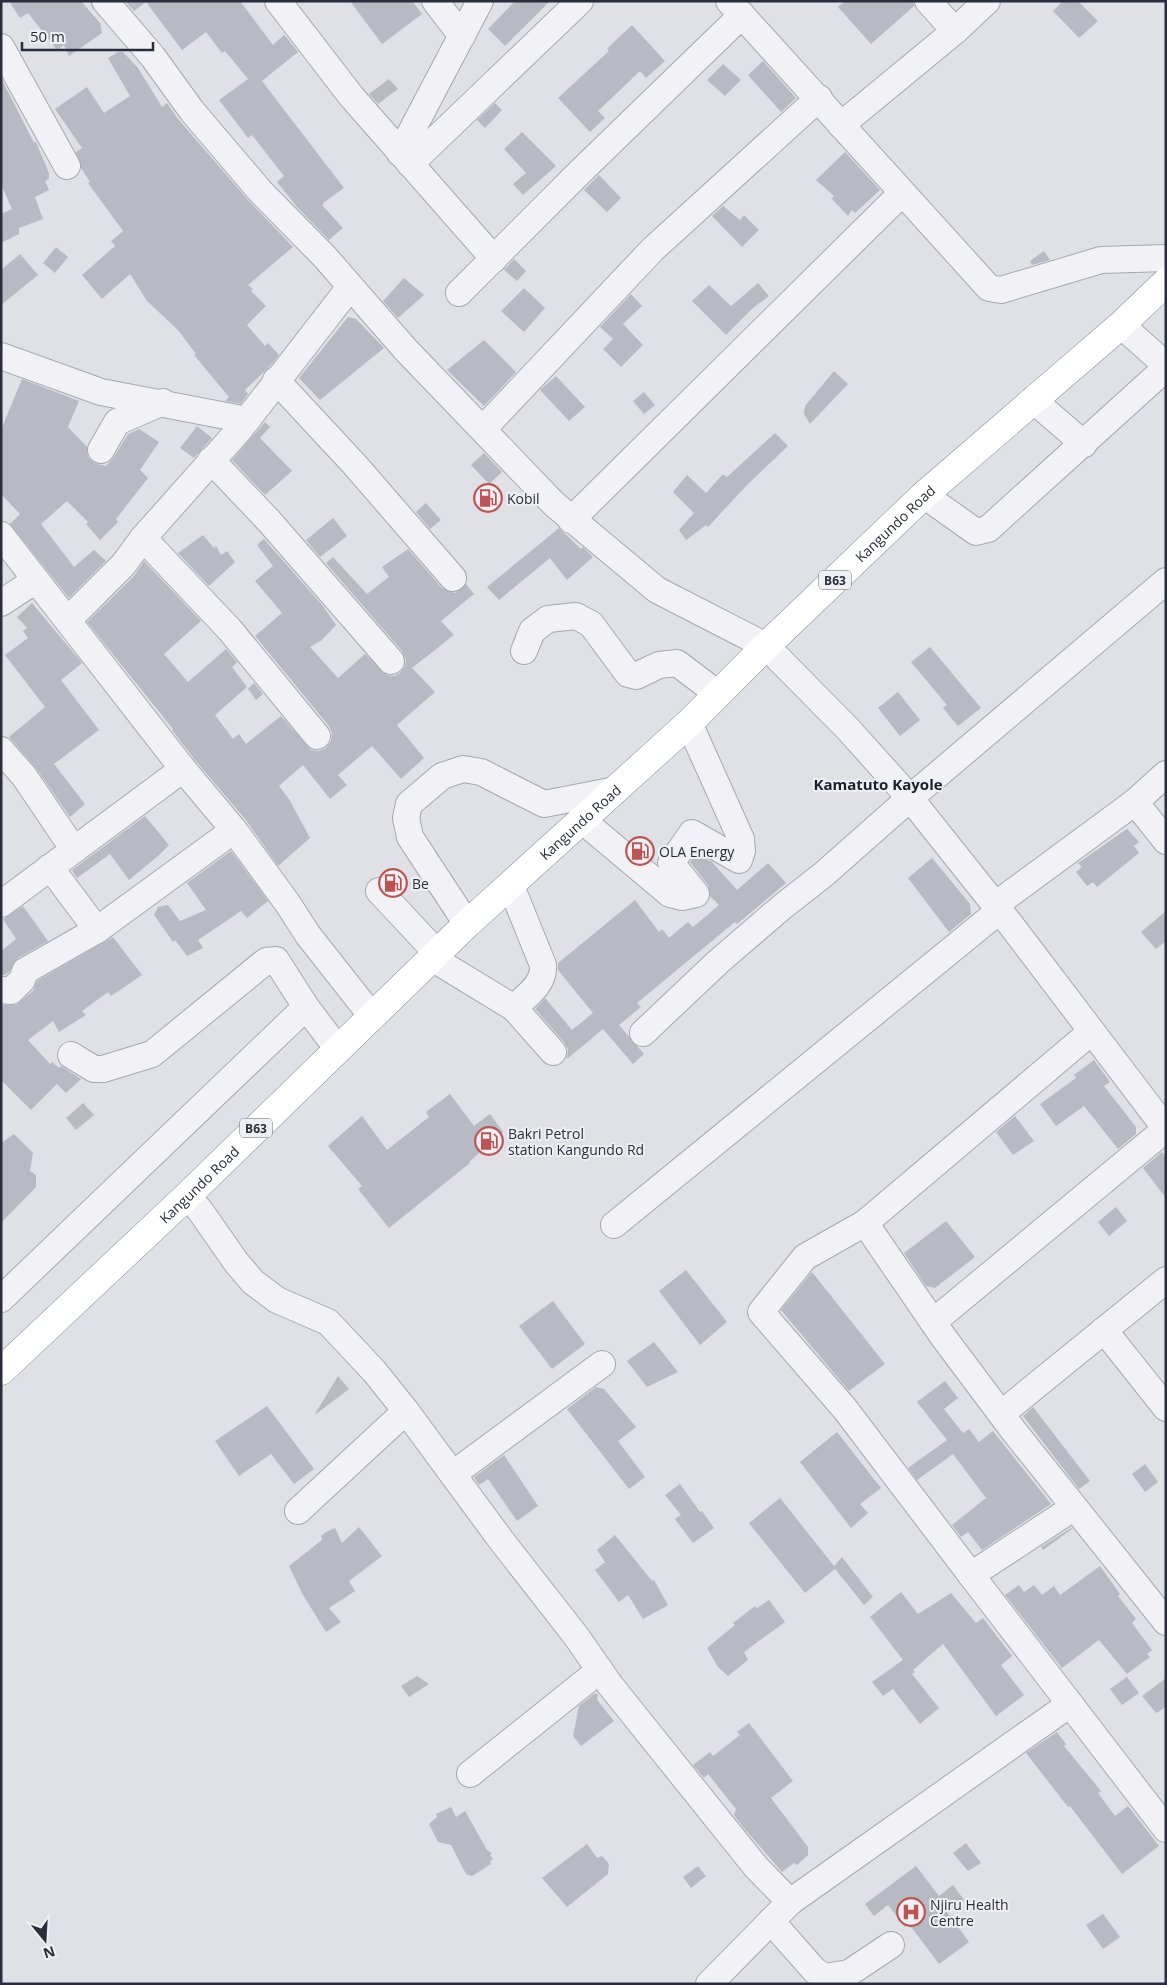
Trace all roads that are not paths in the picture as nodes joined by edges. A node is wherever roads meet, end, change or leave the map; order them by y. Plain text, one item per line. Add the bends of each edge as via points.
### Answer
1 (105, 1) edge
2 (278, 1) edge
3 (434, 1) edge
4 (480, 1) edge
5 (580, 1) edge
6 (928, 1) edge
7 (987, 1) edge
8 (736, 8) edge
9 (954, 31) junction
10 (462, 36) junction
11 (1, 47) edge
12 (819, 98) junction
13 (841, 125) junction
14 (405, 159) junction
15 (67, 166) dead end
16 (902, 193) junction
17 (1166, 258) edge
18 (494, 259) junction
19 (1166, 282) edge
20 (350, 287) junction
21 (459, 293) dead end
22 (1121, 325) junction
23 (1, 356) edge
24 (1166, 366) edge
25 (276, 380) junction
26 (1033, 400) junction
27 (163, 402) junction
28 (246, 420) junction
29 (483, 429) junction
30 (1084, 444) junction
31 (100, 450) dead end
32 (211, 460) junction
33 (924, 495) junction
34 (571, 520) junction
35 (1, 535) edge
36 (143, 538) junction
37 (453, 578) dead end
38 (36, 580) junction
39 (1166, 581) edge
40 (1, 603) edge
41 (68, 620) junction
42 (766, 646) junction
43 (524, 651) dead end
44 (391, 661) dead end
45 (718, 694) junction
46 (689, 723) junction
47 (317, 736) dead end
48 (1, 750) edge
49 (183, 769) junction
50 (1166, 774) edge
51 (616, 790) junction
52 (910, 798) junction
53 (1135, 802) junction
54 (583, 821) junction
55 (234, 830) junction
56 (1166, 841) edge
57 (74, 850) junction
58 (50, 868) junction
59 (511, 886) junction
60 (379, 891) dead end
61 (1, 904) edge
62 (997, 908) junction
63 (467, 924) junction
64 (97, 930) junction
65 (434, 956) junction
66 (1, 990) edge
67 (306, 1007) junction
68 (514, 1008) junction
69 (372, 1015) junction
70 (643, 1032) dead end
71 (1091, 1032) junction
72 (337, 1048) junction
73 (553, 1052) dead end
74 (71, 1055) dead end
75 (1166, 1129) edge
76 (186, 1197) junction
77 (865, 1223) junction
78 (614, 1225) dead end
79 (1166, 1280) edge
80 (1, 1299) edge
81 (933, 1322) junction
82 (1104, 1330) junction
83 (602, 1364) dead end
84 (3, 1365) edge
85 (1166, 1408) edge
86 (406, 1411) junction
87 (1001, 1414) junction
88 (453, 1474) junction
89 (1073, 1508) junction
90 (298, 1511) dead end
91 (971, 1575) junction
92 (1166, 1622) edge
93 (600, 1670) junction
94 (1070, 1704) junction
95 (470, 1774) dead end
96 (1166, 1829) edge
97 (790, 1902) junction
98 (771, 1920) junction
99 (891, 1945) dead end
100 (709, 1984) edge

1 - 20 street via 260,191
2 - 14 street
3 - 10 street
4 - 10 street
5 - 14 street
6 - 9 street
7 - 9 street
8 - 12 street
8 - 18 street
9 - 13 street
10 - 14 street
11 - 15 street
12 - 13 street
12 - 29 street via 653,249
13 - 16 street
14 - 18 street
16 - 17 street via 989,288 995,290 1101,260
16 - 34 street
18 - 21 street
19 - 22 highway, Kangundo Road / B63
20 - 25 street
20 - 29 street
22 - 24 street
22 - 26 highway, Kangundo Road / B63
23 - 27 street via 101,392
24 - 30 street
25 - 28 street
25 - 37 street
26 - 30 street
26 - 33 highway, Kangundo Road / B63
27 - 28 street
27 - 31 street via 117,422
28 - 32 street
29 - 34 street
30 - 33 street via 988,529 976,532 967,528
32 - 36 street
32 - 44 street via 269,521
33 - 42 highway, Kangundo Road / B63
34 - 42 street via 657,590
35 - 38 street
36 - 41 street via 124,565
36 - 47 street via 230,630
38 - 40 street
38 - 41 street
39 - 52 street
41 - 49 street
42 - 45 highway, Kangundo Road / B63
42 - 52 street
43 - 45 street via 532,631 548,619 576,616 591,624 628,674 636,676 659,665 677,663
45 - 46 highway, Kangundo Road / B63
46 - 51 highway, Kangundo Road / B63
46 - 54 street via 741,840 739,860 692,833 671,863 696,894 682,897 670,894
48 - 57 street via 24,776
49 - 55 street
49 - 57 street
50 - 53 street
51 - 54 highway, Kangundo Road / B63
51 - 63 street via 544,804 481,772 464,769 442,776 409,804 406,818 410,837
52 - 62 street
52 - 70 street via 718,962
53 - 56 street
53 - 62 street
54 - 59 highway, Kangundo Road / B63
55 - 64 street
55 - 69 street via 308,936
57 - 58 street
58 - 61 street
58 - 64 street
59 - 63 highway, Kangundo Road / B63
59 - 68 street via 544,973
60 - 65 street
62 - 71 street
62 - 78 street
63 - 65 highway, Kangundo Road / B63
64 - 66 street via 25,971 22,980 10,991
65 - 68 street
65 - 69 highway, Kangundo Road / B63
67 - 72 street
67 - 74 street via 276,960 272,959 152,1054 103,1069 94,1068
67 - 80 street
68 - 73 street
69 - 72 highway, Kangundo Road / B63
71 - 75 street
71 - 77 street
72 - 76 highway, Kangundo Road / B63
75 - 81 street
76 - 84 highway, Kangundo Road / B63
76 - 86 street via 199,1209 253,1282 277,1300 328,1322
77 - 81 street
77 - 91 street via 805,1257 762,1312 845,1408
79 - 82 street
81 - 87 street
82 - 85 street
82 - 87 street
83 - 88 street
86 - 88 street
86 - 90 street
87 - 89 street
88 - 93 street
89 - 91 street
89 - 92 street
91 - 94 street
93 - 95 street
93 - 97 street via 756,1868
94 - 96 street
94 - 97 street
97 - 98 street
98 - 99 street via 815,1971 825,1976 849,1972
98 - 100 street

